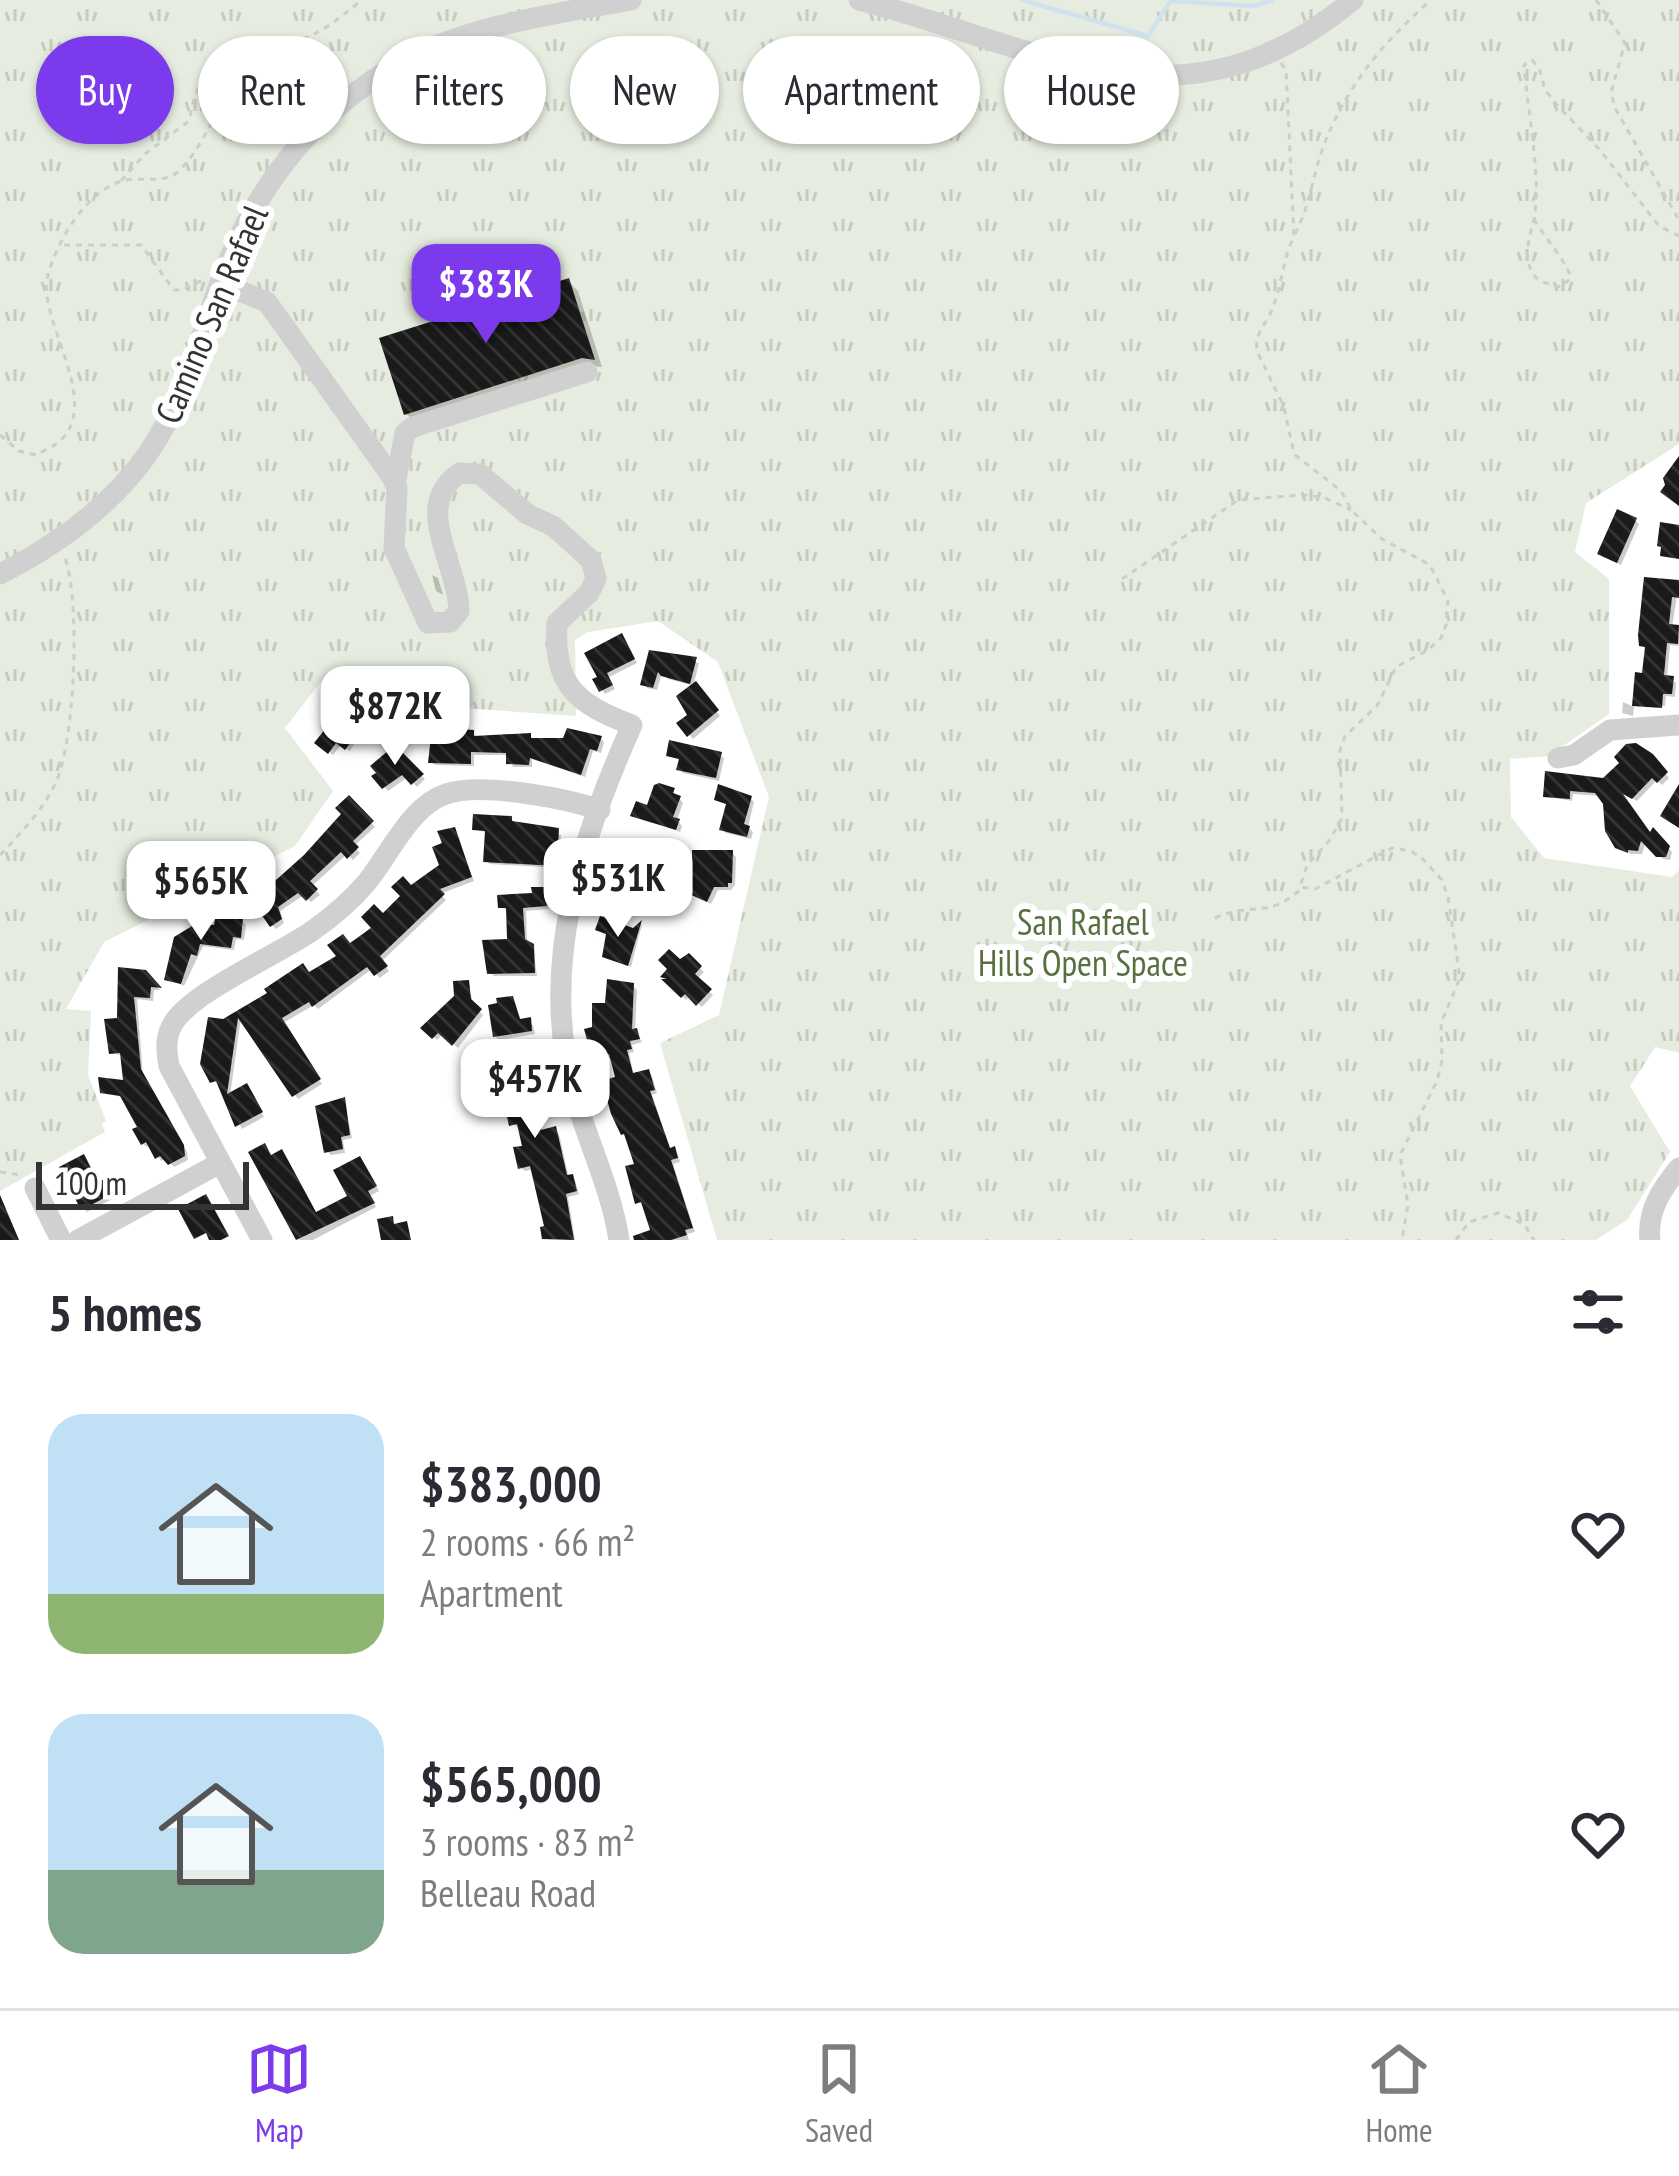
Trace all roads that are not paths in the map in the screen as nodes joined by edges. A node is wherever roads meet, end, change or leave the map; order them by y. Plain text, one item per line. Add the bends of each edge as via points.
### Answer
1 (631, 0) edge
2 (859, 0) edge
3 (1353, 0) edge
4 (220, 283) junction
5 (587, 372) dead end
6 (395, 484) junction
7 (0, 574) edge
8 (1679, 725) edge
9 (1558, 758) dead end
10 (600, 810) junction
11 (220, 1162) junction
12 (1679, 1168) edge
13 (35, 1188) road end
14 (61, 1240) edge
15 (78, 1240) edge
16 (262, 1240) edge
17 (619, 1240) edge
18 (1650, 1240) edge

1 - 4 street, Camino San Rafael via 470,34 375,79 286,159
2 - 3 street via 1108,73 1151,78 1274,52
4 - 6 street via 266,302
4 - 7 street, Camino San Rafael via 180,397 128,478 56,543
5 - 6 street via 412,427
6 - 10 street via 394,548 431,624 450,622 458,611 436,509 440,490 460,473 480,474 591,560 596,579 589,592 557,623 567,686 592,710 632,725
8 - 9 street via 1610,730
10 - 11 street via 550,796 442,794 321,924 184,1010 167,1037 170,1066
10 - 17 street via 558,984 573,1088
11 - 15 street
11 - 16 street
12 - 18 street via 1658,1194
13 - 14 street

